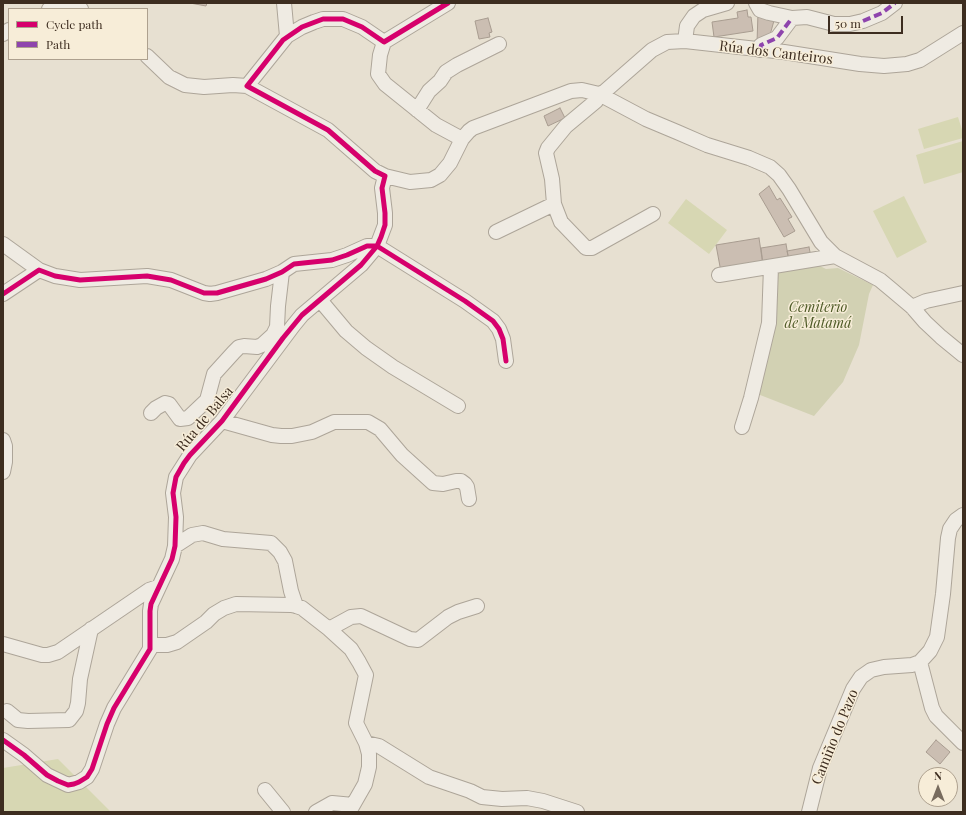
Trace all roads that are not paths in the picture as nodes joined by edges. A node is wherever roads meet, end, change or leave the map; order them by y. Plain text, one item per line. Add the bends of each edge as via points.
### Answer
1 (284, 3) edge
2 (448, 3) edge
3 (727, 3) edge
4 (756, 3) edge
5 (895, 3) edge
6 (58, 6) edge
7 (78, 8) edge
8 (792, 18) junction
9 (963, 33) edge
10 (287, 36) junction
11 (685, 41) junction
12 (384, 42) junction
13 (499, 44) dead end
14 (760, 50) junction
15 (148, 57) edge
16 (247, 86) junction
17 (599, 94) junction
18 (417, 110) junction
19 (462, 138) junction
20 (385, 176) junction
21 (554, 204) junction
22 (653, 214) dead end
23 (496, 232) dead end
24 (3, 244) edge
25 (377, 246) junction
26 (835, 256) junction
27 (770, 267) junction
28 (39, 270) junction
29 (282, 272) junction
30 (718, 275) dead end
31 (963, 292) edge
32 (3, 294) edge
33 (320, 300) junction
34 (912, 307) junction
35 (278, 346) junction
36 (257, 347) junction
37 (963, 355) edge
38 (506, 361) dead end
39 (458, 406) dead end
40 (151, 413) dead end
41 (222, 421) junction
42 (742, 427) dead end
43 (3, 440) edge
44 (3, 472) edge
45 (469, 499) dead end
46 (963, 515) edge
47 (175, 546) junction
48 (158, 587) junction
49 (296, 606) junction
50 (476, 606) dead end
51 (91, 629) junction
52 (329, 629) junction
53 (3, 644) edge
54 (150, 645) junction
55 (920, 662) junction
56 (7, 711) dead end
57 (3, 740) edge
58 (963, 742) edge
59 (366, 743) junction
60 (265, 790) dead end
61 (351, 809) edge
62 (283, 812) edge
63 (316, 812) edge
64 (577, 812) edge
65 (808, 812) edge

1 - 10 street
2 - 12 street
3 - 11 street via 703,10 694,16 687,26
4 - 8 street via 763,12
5 - 8 street via 882,13 850,24 834,24 807,17
6 - 7 street via 68,5
8 - 14 street via 777,38 761,45
9 - 14 street, Rúa dos Canteiros via 920,60 895,66 874,66
10 - 12 street via 302,27 331,18 354,23
10 - 16 street
11 - 14 street, Rúa dos Canteiros
11 - 17 street, Rúa dos Canteiros via 660,44
12 - 18 street via 378,61 378,74 385,84
13 - 18 street via 446,72
15 - 16 street via 169,77 185,85
16 - 20 street via 328,130 375,171
17 - 19 street via 582,90 571,91 478,126 469,130
17 - 21 street, Rúa dos Canteiros via 596,100 566,126 548,148 546,153
17 - 26 street via 677,132 770,167 786,185 821,242
18 - 19 street via 439,127
19 - 20 street via 450,163 436,178 410,182
20 - 25 street, Rúa de Balsa via 382,188 385,226
21 - 22 street, Rúa dos Canteiros via 561,222 586,248 592,248
21 - 23 street
24 - 28 street
25 - 29 street via 367,246 340,258 294,264
25 - 33 street, Rúa de Balsa via 362,265
25 - 38 street via 494,321 499,329
26 - 27 street
26 - 34 street via 880,280
27 - 30 street
27 - 42 street via 769,323
28 - 29 street via 55,276 80,280 147,276 171,280 210,294
28 - 32 street
29 - 36 street via 277,327 273,335
31 - 34 street
33 - 35 street, Rúa de Balsa via 302,315
33 - 39 street via 346,331 366,348
34 - 37 street via 925,322
35 - 36 street via 263,349
35 - 41 street, Rúa de Balsa
36 - 40 street via 239,347 234,352 214,374 206,400 188,418 180,419 169,404 165,403
41 - 45 street via 281,436 312,432 334,422 368,422 380,428 402,455 433,483 456,481 465,484
41 - 47 street, Rúa de Balsa via 190,455 176,477 173,493 176,517
43 - 44 street
46 - 55 street via 950,529 948,538 937,636 930,651
47 - 48 street, Rúa de Balsa via 172,559
47 - 49 street via 192,535 203,533 223,539 270,543 285,561
48 - 51 street via 149,590
48 - 54 street, Rúa de Balsa via 150,611
49 - 52 street
49 - 54 street via 236,604 214,614 177,642
50 - 52 street via 448,617 418,640 410,639 361,616 351,617
51 - 53 street via 48,655 35,654
51 - 56 street via 80,679 78,703 69,720 18,720
52 - 59 street via 351,649 366,675 356,723
54 - 57 street, Rúa de Balsa via 149,653 114,708 87,777 68,785 48,776
55 - 58 street via 936,716
55 - 65 street, Camiño do Pazo via 871,670 861,677 853,689 820,768
59 - 61 street via 369,768 365,784
59 - 64 street via 379,746 429,777 482,797 527,798
60 - 62 street
61 - 63 street via 332,803

